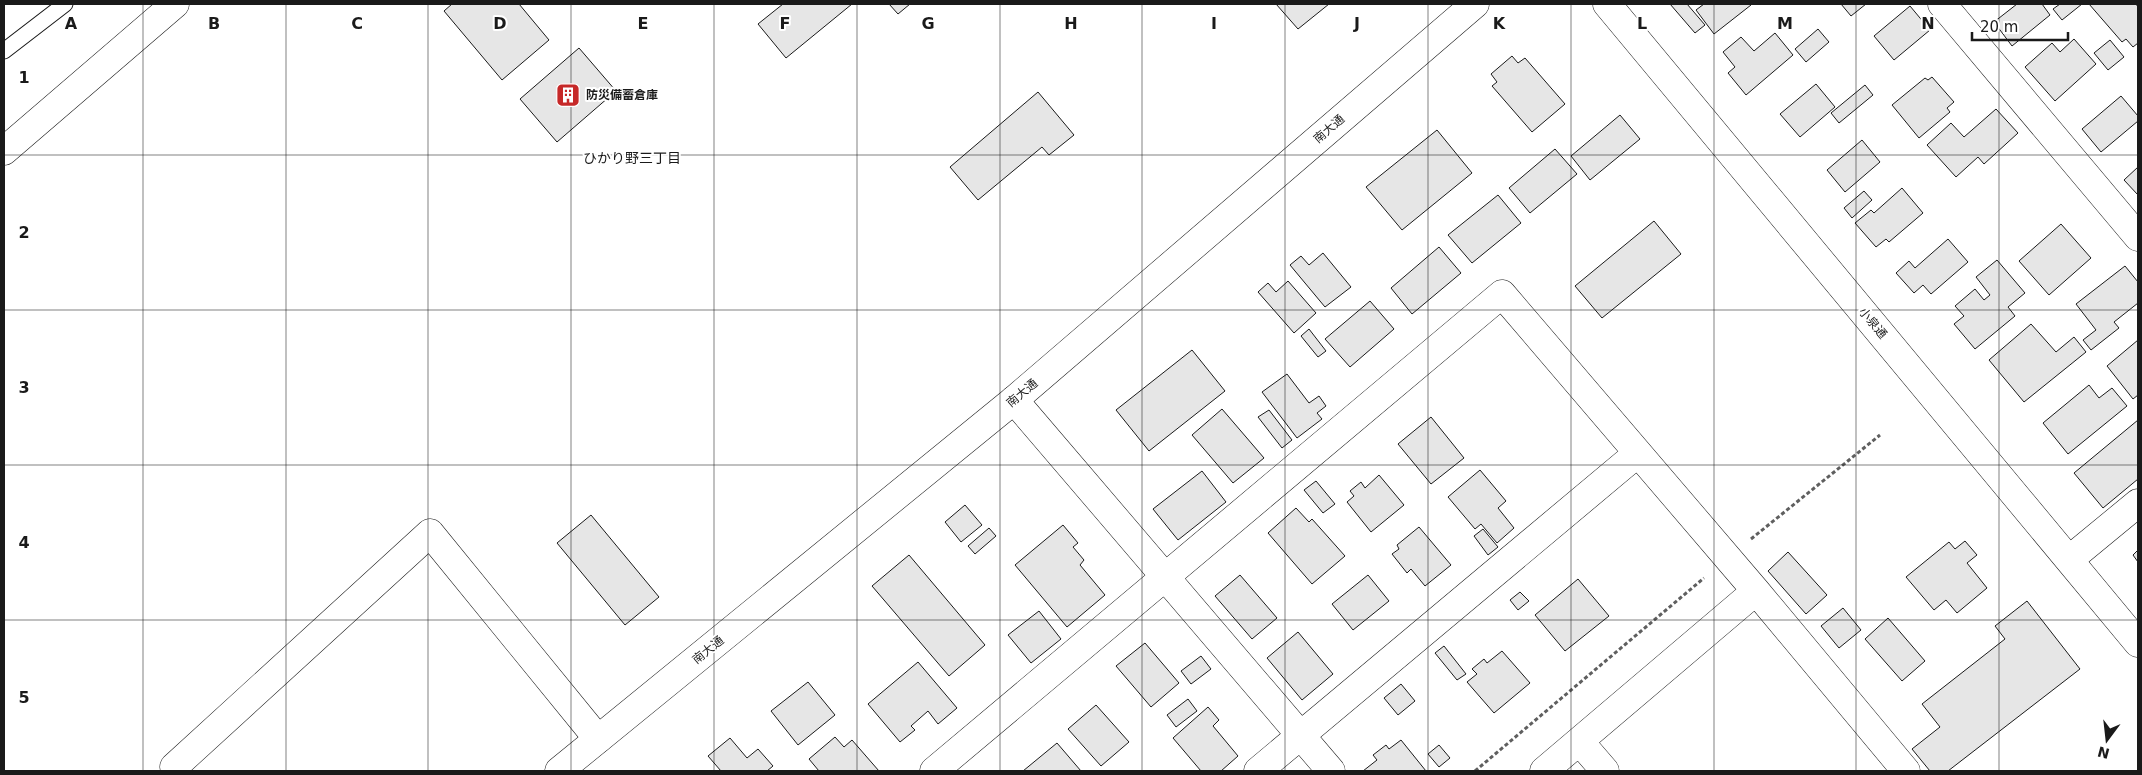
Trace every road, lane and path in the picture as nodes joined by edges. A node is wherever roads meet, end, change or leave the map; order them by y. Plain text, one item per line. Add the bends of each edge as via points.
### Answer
1 (65, 4) edge
2 (174, 4) edge
3 (1475, 4) edge
4 (1608, 4) edge
5 (1942, 4) edge
6 (4, 51) edge
7 (4, 150) edge
8 (2138, 237) edge
9 (1014, 400) junction
10 (1880, 435) dead end
11 (1638, 453) junction
12 (2138, 503) edge
13 (1728, 558) junction
14 (2070, 559) junction
15 (1166, 577) junction
16 (1756, 591) junction
17 (2138, 643) edge
18 (1301, 735) junction
19 (598, 739) junction
20 (1580, 742) junction
21 (178, 771) edge
22 (559, 771) edge
23 (934, 771) edge
24 (1258, 771) edge
25 (1330, 771) edge
26 (1475, 771) edge
27 (1544, 771) edge
28 (1605, 771) edge
29 (1906, 771) edge

1 - 6 lane
2 - 7 street
3 - 9 street, 南大通
4 - 14 street, 小泉通
5 - 8 street
9 - 15 street
9 - 19 street, 南大通
10 - 13 path
11 - 13 street
11 - 15 street via 1502,294
11 - 18 street
12 - 14 street
13 - 16 street
13 - 26 path
14 - 17 street, 小泉通
15 - 18 street
15 - 23 street
16 - 20 street
16 - 29 street
18 - 24 street
18 - 25 street
19 - 21 street via 430,534 174,767
19 - 22 street, 南大通
20 - 27 street
20 - 28 street

